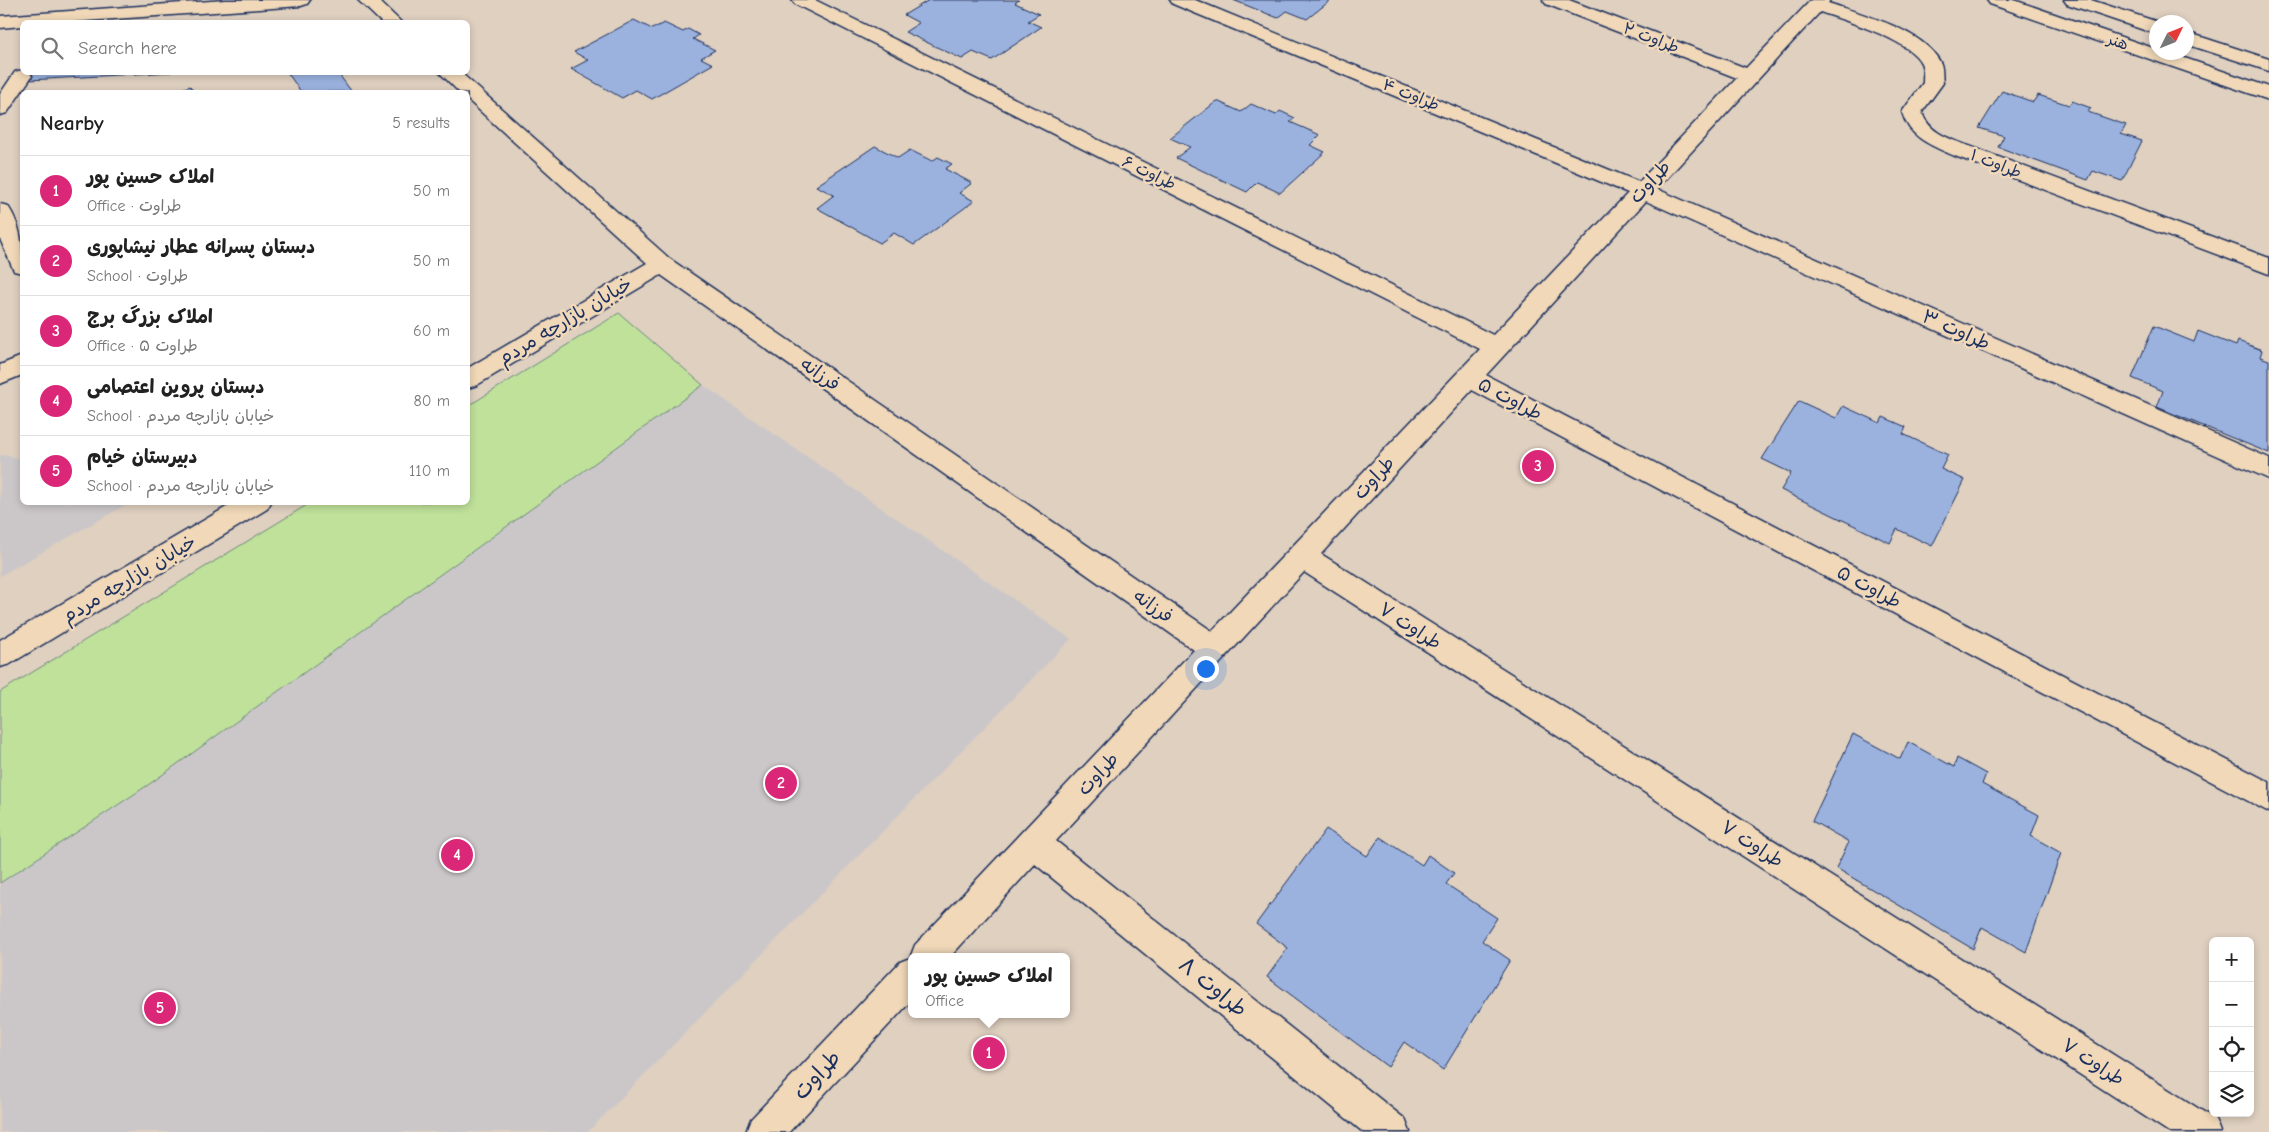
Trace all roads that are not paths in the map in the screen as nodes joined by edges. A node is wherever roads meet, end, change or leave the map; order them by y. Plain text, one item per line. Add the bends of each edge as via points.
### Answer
1 (49, 0) edge
2 (301, 0) edge
3 (367, 0) edge
4 (801, 0) edge
5 (1179, 0) edge
6 (1552, 0) edge
7 (1996, 0) edge
8 (2073, 0) edge
9 (1818, 2) edge
10 (59, 19) junction
11 (39, 20) edge
12 (390, 20) edge
13 (20, 21) edge
14 (0, 22) edge
15 (2149, 26) edge
16 (2194, 41) edge
17 (2269, 65) edge
18 (451, 75) edge
19 (22, 76) dead end
20 (1750, 76) junction
21 (468, 90) edge
22 (470, 92) edge
23 (2269, 94) edge
24 (0, 110) edge
25 (1642, 191) junction
26 (0, 211) edge
27 (20, 261) edge
28 (662, 264) junction
29 (2269, 266) edge
30 (1498, 347) junction
31 (20, 367) edge
32 (0, 375) edge
33 (1469, 377) junction
34 (470, 378) edge
35 (2269, 469) edge
36 (253, 505) edge
37 (1301, 556) junction
38 (1215, 649) junction
39 (0, 655) edge
40 (2269, 798) edge
41 (1034, 843) junction
42 (932, 953) edge
43 (908, 978) edge
44 (764, 1132) edge
45 (1392, 1132) edge
46 (2202, 1132) edge

1 - 10 street
2 - 10 street
3 - 12 street
4 - 30 street, طراوت ۶
5 - 25 street, طراوت ۴
6 - 20 street, طراوت ۲
7 - 23 street, هنر
8 - 15 street, هنر
9 - 20 street, طراوت
9 - 29 street, طراوت ۱ via 1910,42 1931,62 1933,83 1912,112 1913,122 1925,134 1962,151
10 - 11 street
13 - 14 street
16 - 17 street
18 - 21 street, فرزانه
19 - 24 street
20 - 25 street, طراوت
22 - 28 street, فرزانه
25 - 30 street, طراوت
25 - 35 street, طراوت ۳
26 - 27 street
28 - 34 street, خیابان بازارچه مردم
28 - 38 street, فرزانه
30 - 33 street, طراوت
31 - 32 street
33 - 37 street, طراوت
33 - 40 street, طراوت ۵
36 - 39 street, خیابان بازارچه مردم
37 - 38 street, طراوت
37 - 46 street, طراوت ۷
38 - 41 street, طراوت
41 - 42 street, طراوت
41 - 45 street, طراوت ۸
43 - 44 street, طراوت

